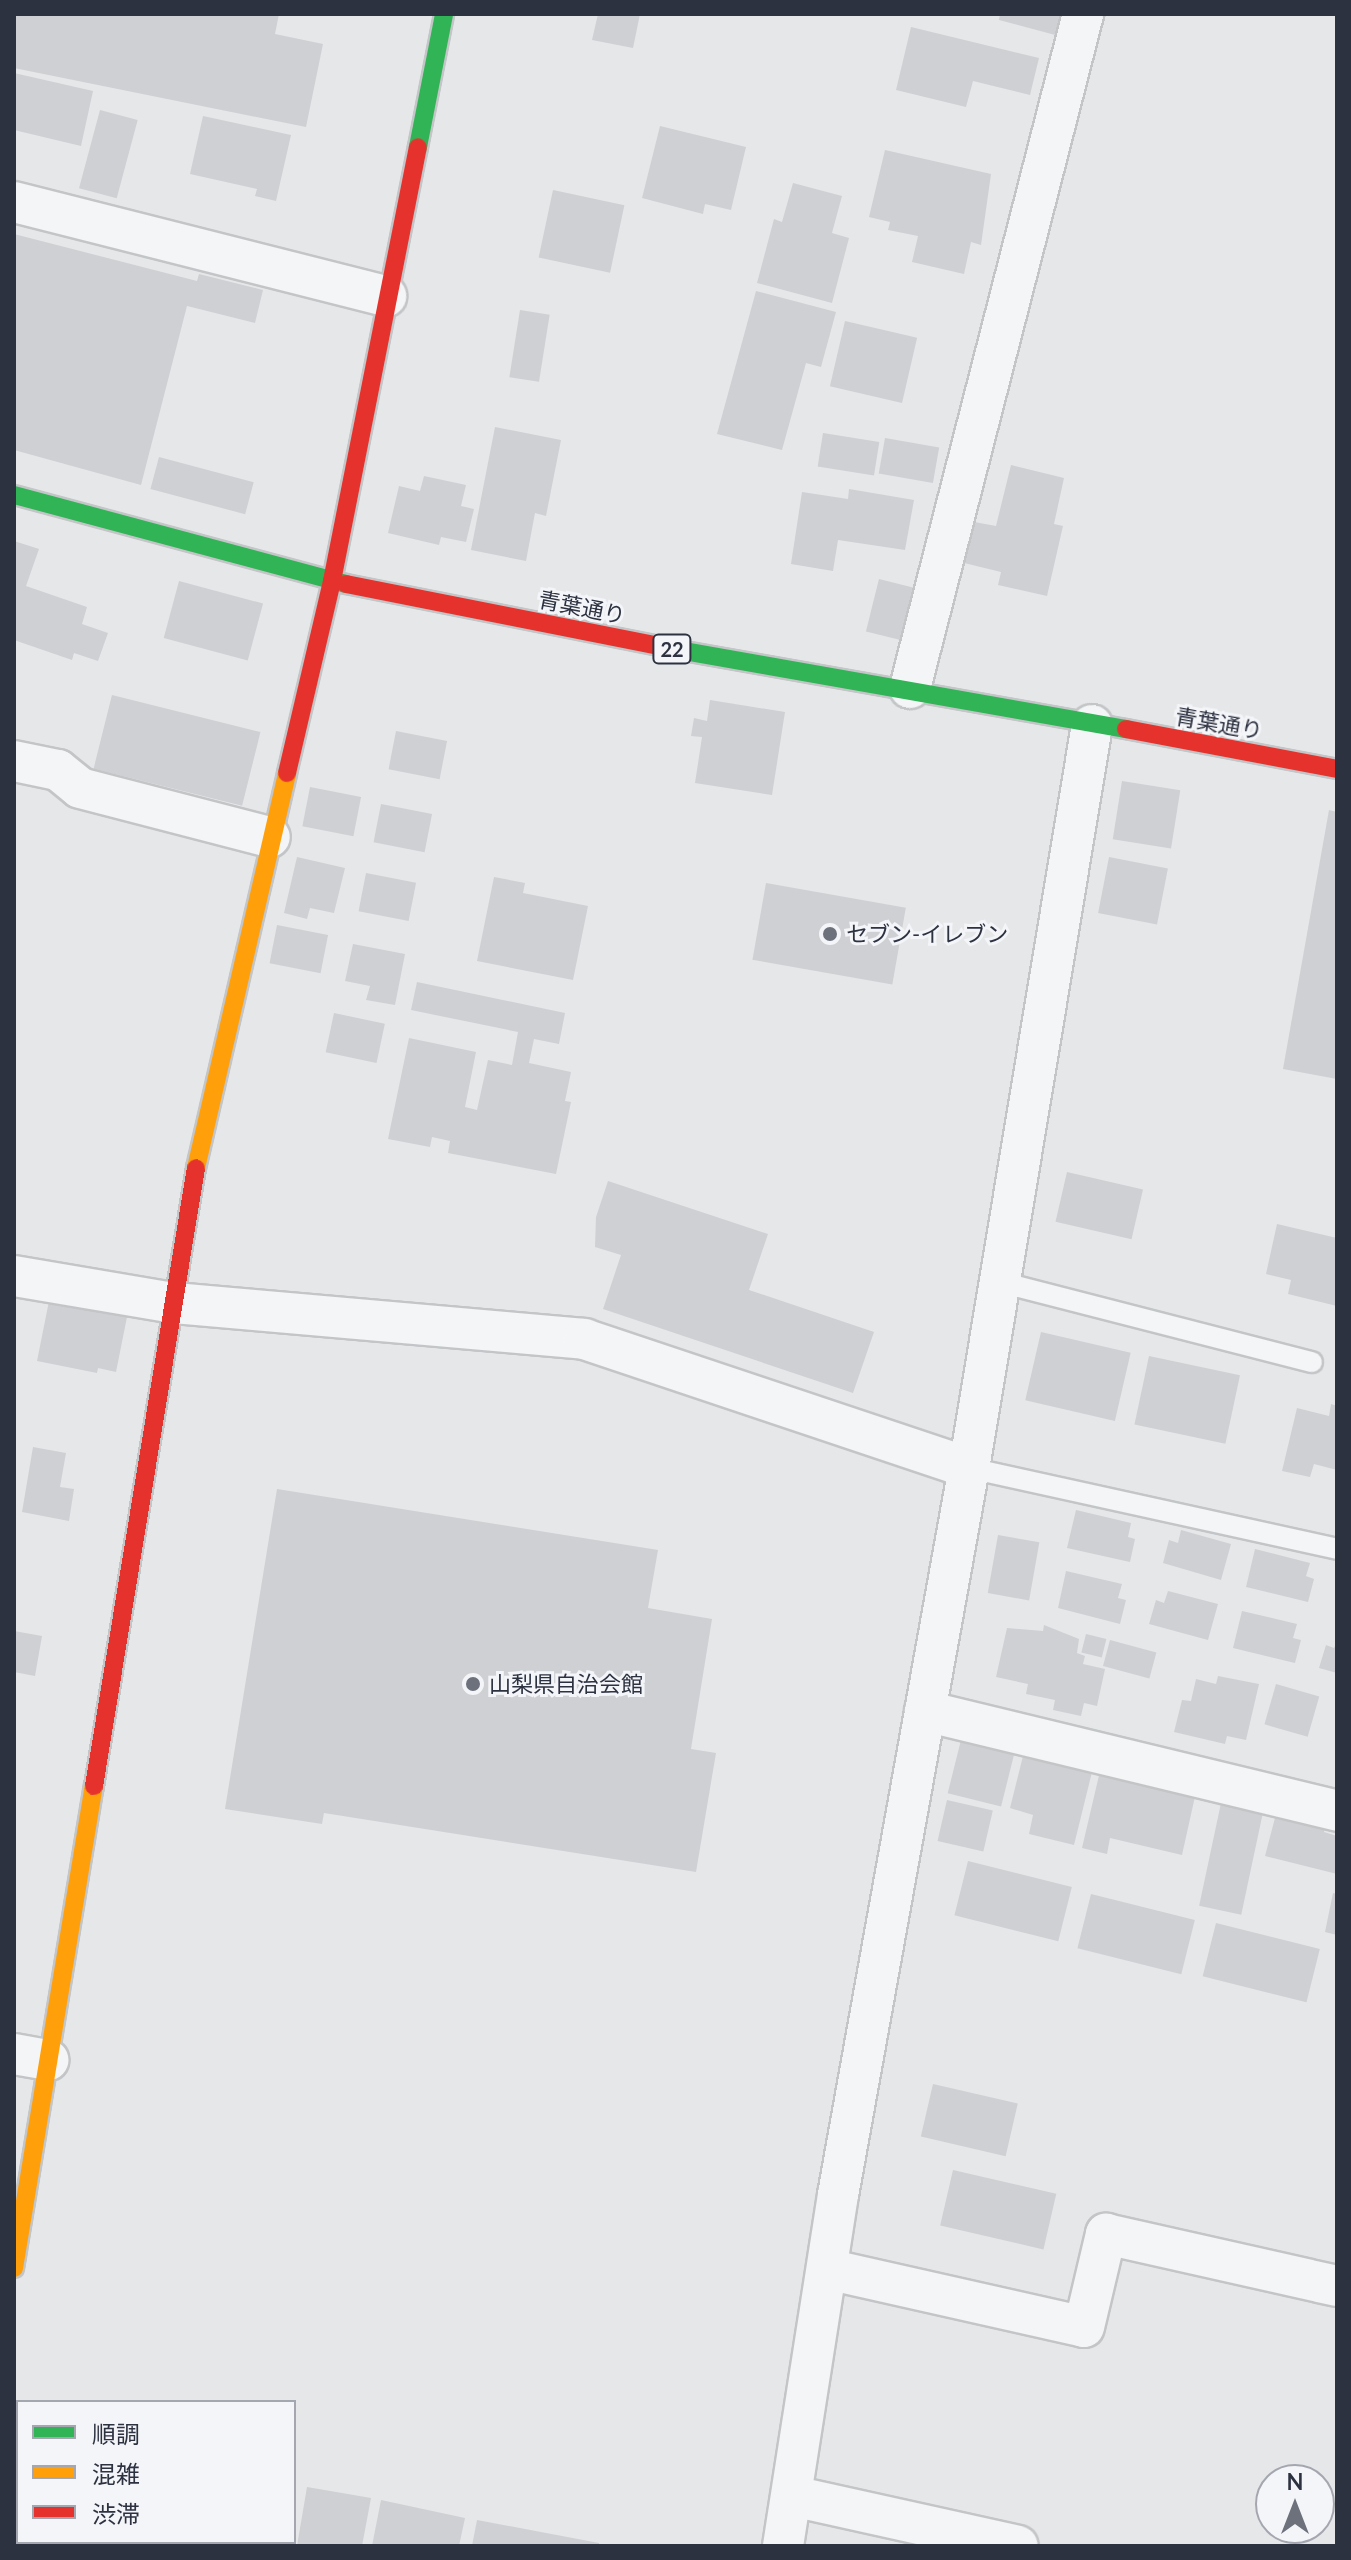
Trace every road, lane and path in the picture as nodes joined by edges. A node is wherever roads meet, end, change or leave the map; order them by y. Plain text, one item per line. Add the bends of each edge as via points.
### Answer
1 (444, 14) edge
2 (1083, 14) edge
3 (14, 202) edge
4 (386, 296) junction
5 (14, 495) edge
6 (332, 581) junction
7 (910, 688) junction
8 (1092, 725) junction
9 (14, 761) edge
10 (1337, 769) edge
11 (270, 837) junction
12 (14, 1276) edge
13 (1000, 1282) junction
14 (174, 1303) junction
15 (1312, 1362) dead end
16 (969, 1468) junction
17 (1337, 1549) edge
18 (925, 1711) junction
19 (1337, 1811) edge
20 (31, 2057) edge
21 (14, 2268) edge
22 (827, 2269) junction
23 (1337, 2286) edge
24 (793, 2496) junction
25 (783, 2546) edge
26 (1018, 2546) edge

1 - 4 street
2 - 7 street
3 - 4 street
4 - 6 street
5 - 6 street, 青葉通り / 22
6 - 7 street, 青葉通り / 22 via 677,650
6 - 11 street
7 - 8 street, 青葉通り / 22
8 - 10 street, 青葉通り / 22
8 - 13 street
9 - 11 street via 58,770 80,788
11 - 14 street via 204,1122
12 - 14 street
13 - 15 lane
13 - 16 street
14 - 16 street via 584,1339
14 - 20 street
16 - 17 lane
16 - 18 street
18 - 19 street
18 - 22 street
20 - 21 street
22 - 23 street via 1084,2327 1106,2234
22 - 24 street
24 - 25 street
24 - 26 street

